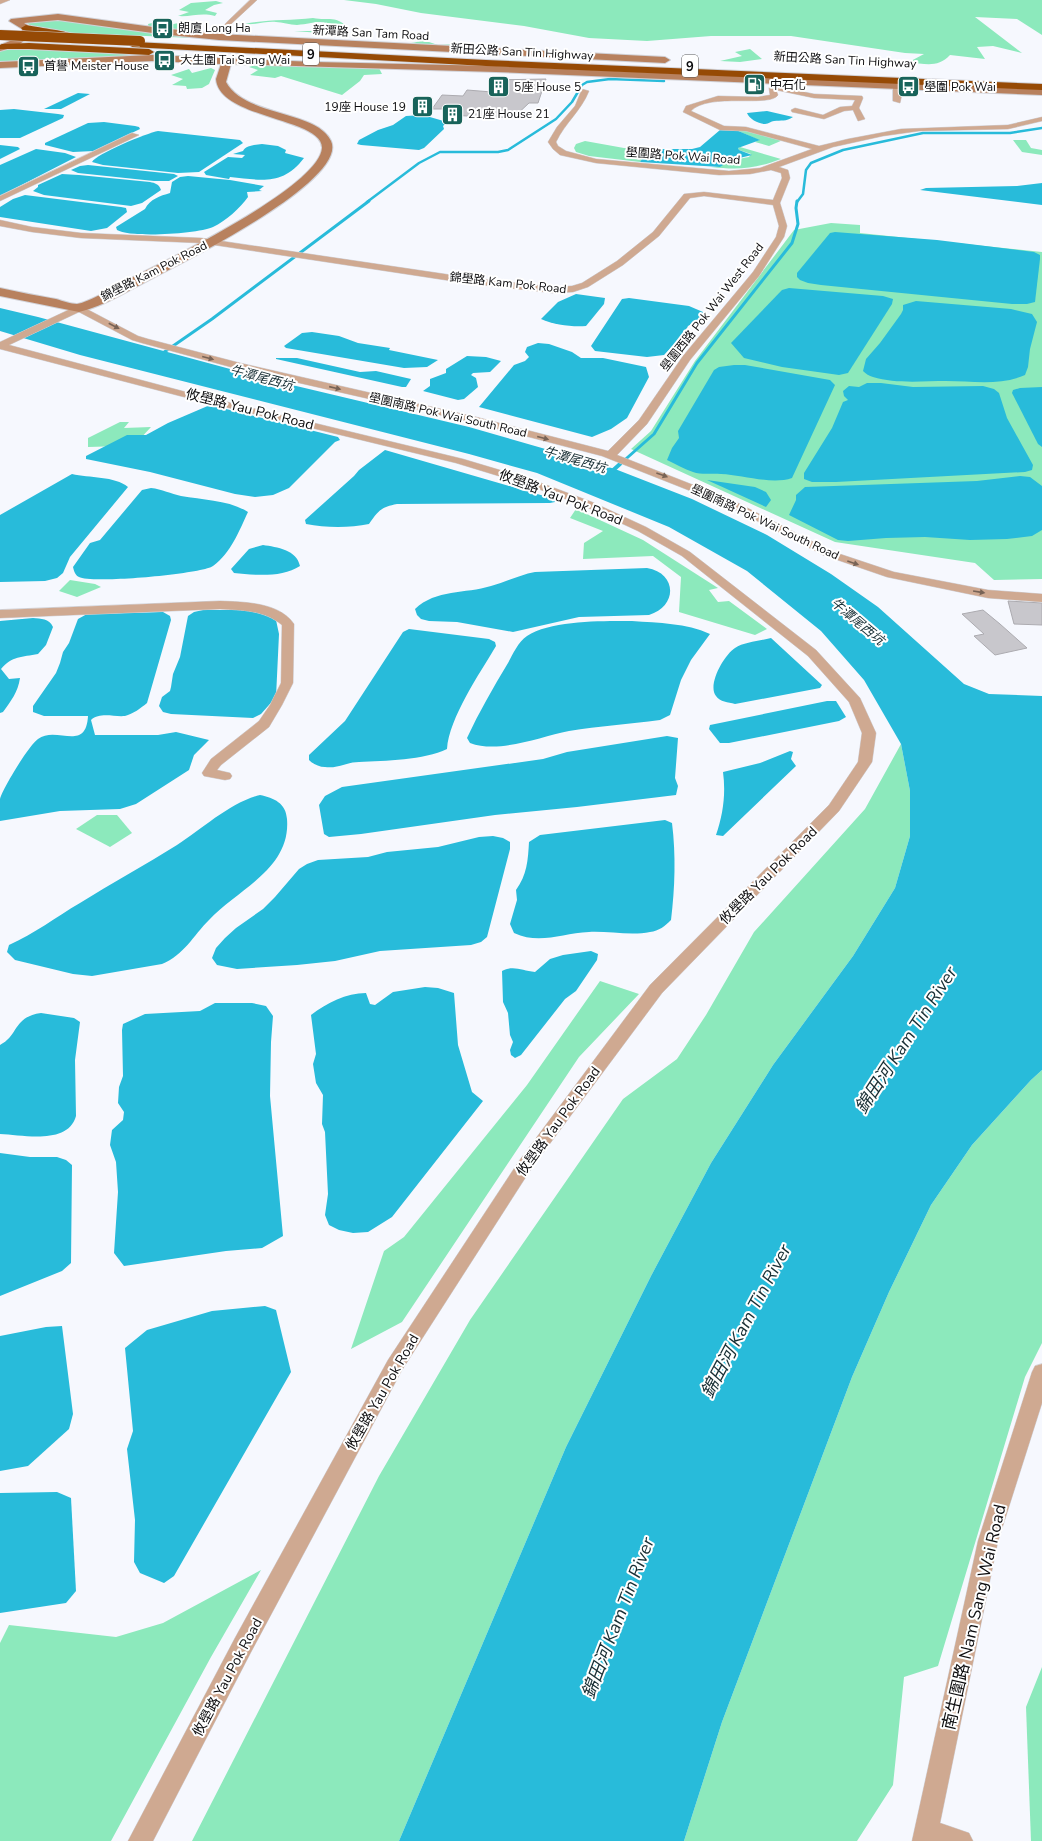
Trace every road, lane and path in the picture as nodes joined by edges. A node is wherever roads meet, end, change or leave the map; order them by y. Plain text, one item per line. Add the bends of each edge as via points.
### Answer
1 (7, 0) edge
2 (254, 0) edge
3 (0, 2) edge
4 (4, 18) dead end
5 (20, 24) junction
6 (0, 35) edge
7 (219, 37) junction
8 (138, 43) junction
9 (1, 45) edge
10 (338, 50) junction
11 (227, 61) junction
12 (678, 61) dead end
13 (242, 62) junction
14 (486, 63) junction
15 (718, 63) dead end
16 (0, 65) edge
17 (1042, 77) edge
18 (783, 81) junction
19 (1042, 82) edge
20 (222, 83) junction
21 (896, 86) junction
22 (1042, 87) edge
23 (775, 88) junction
24 (585, 91) dead end
25 (1042, 92) edge
26 (897, 100) dead end
27 (855, 108) junction
28 (795, 110) dead end
29 (861, 119) dead end
30 (1042, 119) edge
31 (135, 135) dead end
32 (821, 149) junction
33 (771, 167) junction
34 (0, 199) edge
35 (776, 203) junction
36 (0, 223) edge
37 (210, 241) junction
38 (0, 292) edge
39 (70, 312) junction
40 (3, 345) edge
41 (610, 455) junction
42 (1042, 598) edge
43 (0, 614) edge
44 (224, 776) dead end
45 (1042, 1372) edge
46 (925, 1836) edge
47 (140, 1841) edge
48 (961, 1841) edge

1 - 3 street
2 - 7 street via 228,24
4 - 5 street
5 - 7 street, 新潭路 San Tam Road via 37,19 67,18
5 - 9 street via 27,32 25,36 18,41
5 - 10 highway via 48,33 239,42
6 - 8 highway, 新田公路 San Tin Highway / 9, bridge
7 - 12 street, 新潭路 San Tam Road
8 - 9 highway, 新田公路 San Tin Highway / 9
8 - 10 highway, 新田公路 San Tin Highway / 9
8 - 14 highway, 新田公路 San Tin Highway / 9
9 - 14 highway via 368,62
10 - 19 highway, 新田公路 San Tin Highway / 9
11 - 13 street
11 - 16 street via 130,58
11 - 20 street
13 - 18 street via 503,69
13 - 20 street via 227,73
14 - 22 highway, 新田公路 San Tin Highway / 9
15 - 17 street
18 - 21 street
18 - 23 street
20 - 37 street via 226,91 250,106 302,123 319,132 326,142 327,149 311,173 290,192 252,219
21 - 25 street
21 - 26 street
23 - 27 street via 814,96 859,98
23 - 32 street via 772,91 774,95 768,98 714,98 689,108 687,112 723,128 740,128
24 - 33 street, 壆圍路 Pok Wai Road via 577,109 554,135 552,142 560,152 596,160 722,172 750,172
27 - 28 street via 843,109 824,117
27 - 29 street
30 - 32 street, 壆圍路 Pok Wai Road via 1031,124 984,130 927,128 902,131
31 - 34 street
32 - 33 street, 壆圍路 Pok Wai Road
33 - 35 street via 785,172 786,178
35 - 37 street, 錦壆路 Kam Pok Road via 704,194 686,196 656,234 620,263 585,285 573,289 553,290 473,280
35 - 41 street, 壆圍西路 Pok Wai West Road via 783,226 780,237 756,274 686,358 643,422
36 - 37 street via 66,235
37 - 39 street, 錦壆路 Kam Pok Road via 104,297
38 - 39 street
39 - 40 street
39 -> 41 street, 壆圍南路 Pok Wai South Road via 135,338 170,348 476,420
40 - 47 street, 攸壆路 Yau Pok Road via 184,394 459,461 529,482 588,504 642,529 686,554 812,653 855,701 869,733 864,762 834,808 656,989 525,1166 395,1365
41 -> 42 street, 壆圍南路 Pok Wai South Road via 730,503 850,562 891,575 953,588
43 - 44 street via 220,605 256,607 282,617 288,624 287,684 264,724 216,762 209,773
45 - 46 street, 南生圍路 Nam Sang Wai Road via 988,1541
46 - 48 street

